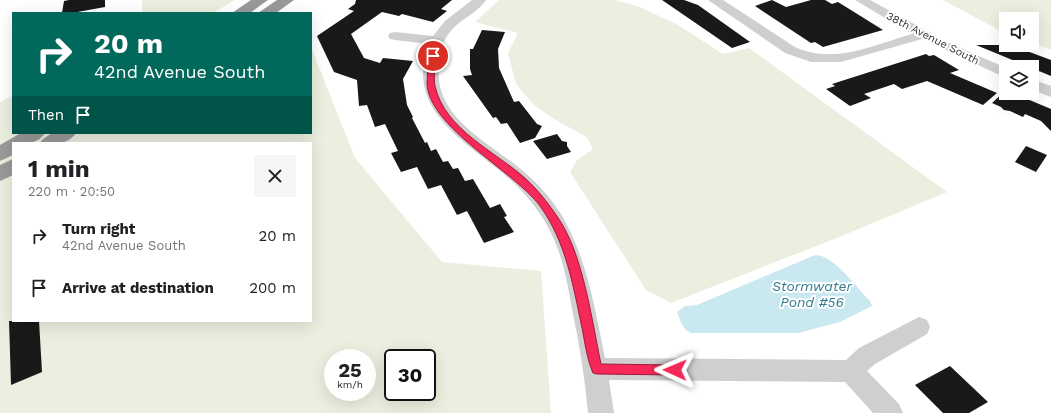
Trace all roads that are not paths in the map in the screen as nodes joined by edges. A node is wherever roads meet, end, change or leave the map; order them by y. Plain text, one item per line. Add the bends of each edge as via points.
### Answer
1 (261, 0) edge
2 (286, 0) edge
3 (480, 0) edge
4 (714, 0) edge
5 (861, 0) edge
6 (241, 12) edge
7 (267, 12) edge
8 (922, 35) junction
9 (395, 36) dead end
10 (438, 41) junction
11 (999, 71) edge
12 (1039, 87) edge
13 (1051, 92) edge
14 (33, 134) edge
15 (64, 134) edge
16 (20, 142) edge
17 (52, 142) edge
18 (12, 147) edge
19 (0, 154) edge
20 (12, 167) edge
21 (0, 174) edge
22 (919, 327) dead end
23 (597, 369) junction
24 (851, 371) junction
25 (601, 413) edge
26 (890, 413) edge

1 - 6 highway
2 - 7 highway
3 - 10 street via 442,33
4 - 8 street via 790,50 822,60 842,59
5 - 8 street, 38th Avenue South
8 - 11 street, 38th Avenue South
9 - 10 street
10 - 23 street via 430,73 434,97 460,131 523,181 558,227 565,240 577,280
12 - 13 street
14 - 16 highway
15 - 17 highway
18 - 19 highway
20 - 21 highway
22 - 24 street via 867,356
23 - 24 street
23 - 25 street
24 - 26 street

